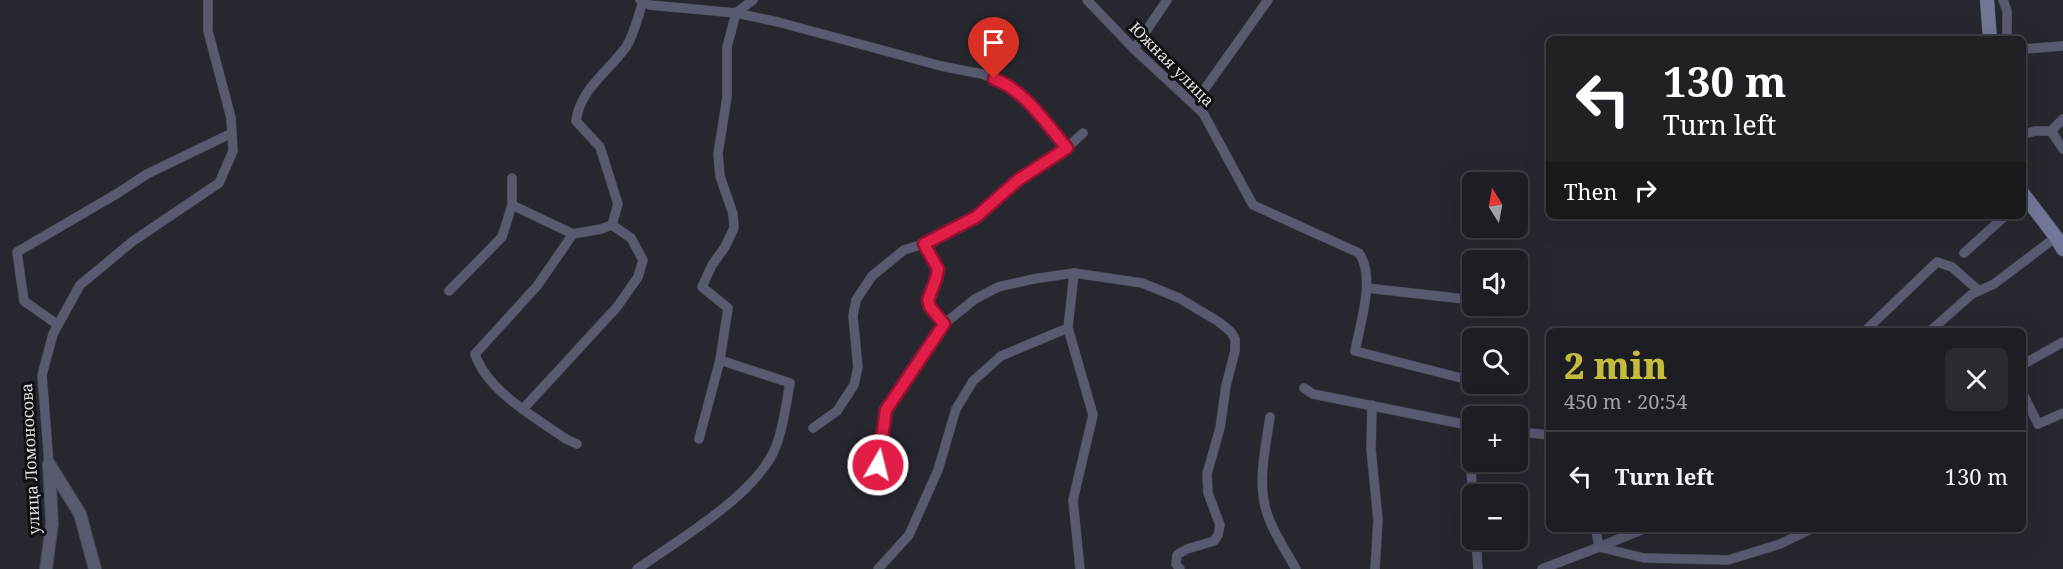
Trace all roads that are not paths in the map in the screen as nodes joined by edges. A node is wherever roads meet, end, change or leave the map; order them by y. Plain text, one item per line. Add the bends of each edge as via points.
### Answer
1 (207, 0) edge
2 (753, 0) edge
3 (1087, 0) edge
4 (1167, 0) edge
5 (1268, 0) edge
6 (1987, 0) edge
7 (2003, 0) edge
8 (641, 1) edge
9 (736, 13) junction
10 (1990, 36) edge
11 (2007, 36) edge
12 (2063, 46) edge
13 (1134, 49) junction
14 (2026, 49) edge
15 (1194, 104) junction
16 (2063, 119) edge
17 (2051, 131) junction
18 (232, 133) junction
19 (1083, 133) dead end
20 (2026, 133) edge
21 (1067, 148) junction
22 (2063, 149) edge
23 (512, 178) dead end
24 (2026, 198) edge
25 (512, 205) junction
26 (2002, 219) edge
27 (612, 225) junction
28 (573, 234) junction
29 (2060, 243) edge
30 (924, 244) junction
31 (1964, 253) dead end
32 (1074, 273) junction
33 (1367, 288) junction
34 (449, 291) dead end
35 (1978, 291) junction
36 (1462, 299) edge
37 (944, 324) junction
38 (58, 325) junction
39 (1068, 328) junction
40 (1868, 328) edge
41 (1934, 328) edge
42 (2063, 342) edge
43 (720, 360) junction
44 (2026, 363) edge
45 (1462, 378) edge
46 (1304, 388) dead end
47 (2026, 400) edge
48 (1372, 405) junction
49 (523, 409) junction
50 (2063, 413) edge
51 (1270, 417) dead end
52 (1462, 423) edge
53 (813, 428) dead end
54 (1528, 433) edge
55 (1546, 435) edge
56 (699, 439) dead end
57 (577, 444) dead end
58 (49, 464) junction
59 (875, 483) dead end
60 (1596, 532) edge
61 (1636, 532) edge
62 (1805, 532) edge
63 (1599, 547) junction
64 (1477, 550) edge
65 (46, 569) edge
66 (95, 569) edge
67 (637, 569) edge
68 (878, 569) edge
69 (1080, 569) edge
70 (1180, 569) edge
71 (1296, 569) edge
72 (1375, 569) edge
73 (1478, 569) edge
74 (1542, 569) edge

1 - 18 street, улица Ломоносова via 208,31
2 - 9 street
3 - 13 street, Южная улица
4 - 13 street
5 - 15 street
6 - 10 main road
7 - 11 street
8 - 9 street
8 - 27 street via 627,45 584,96 576,121 600,147 618,204
9 - 21 street via 1007,83
9 - 43 street via 727,47 727,97 718,154 734,228 702,287 728,308
12 - 14 street
13 - 15 street, Южная улица
15 - 33 street, Южная улица via 1203,113 1253,205 1359,253 1365,262
16 - 17 street
17 - 20 street
17 - 22 street
18 - 38 street, улица Ломоносова via 233,151 219,183 133,241 80,285
18 - 38 street via 147,174 17,252 24,301
19 - 21 street
21 - 30 street via 1018,180 976,217
23 - 25 street
24 - 29 main road
25 - 28 street
25 - 34 street via 502,237
26 - 31 street
27 - 28 street
27 - 49 street via 631,238 643,260 638,277 617,307
28 - 49 street via 537,286 475,354 506,397
29 - 35 street
30 - 37 street via 938,269 928,300
30 - 53 street via 904,250 872,276 862,290 854,316 858,367 854,385 837,411
32 - 37 street via 999,287 975,299
32 - 39 street
32 - 70 street via 1159,288 1219,322 1234,339 1220,428 1207,474 1208,493 1220,525 1218,535 1214,541 1177,555
33 - 36 street
33 - 45 street, Южная улица via 1355,351
35 - 40 street via 1952,267 1937,262
35 - 41 street
37 - 59 street via 886,410
38 - 58 street, улица Ломоносова via 42,375
39 - 68 street via 1001,356 973,381 956,409 938,470 909,535
39 - 69 street via 1093,415 1074,500
42 - 44 street
43 - 56 street
43 - 67 street via 790,383 776,447 759,474 708,521
46 - 48 street via 1313,394
47 - 50 street via 2038,424
48 - 52 street
48 - 72 street via 1371,449 1378,520
49 - 57 street
51 - 71 street via 1265,506 1270,523
54 - 55 street
58 - 65 street, улица Ломоносова via 52,524
58 - 66 street via 80,514
60 - 63 street
61 - 63 street
62 - 63 street via 1728,560 1644,558
63 - 74 street
64 - 73 street

